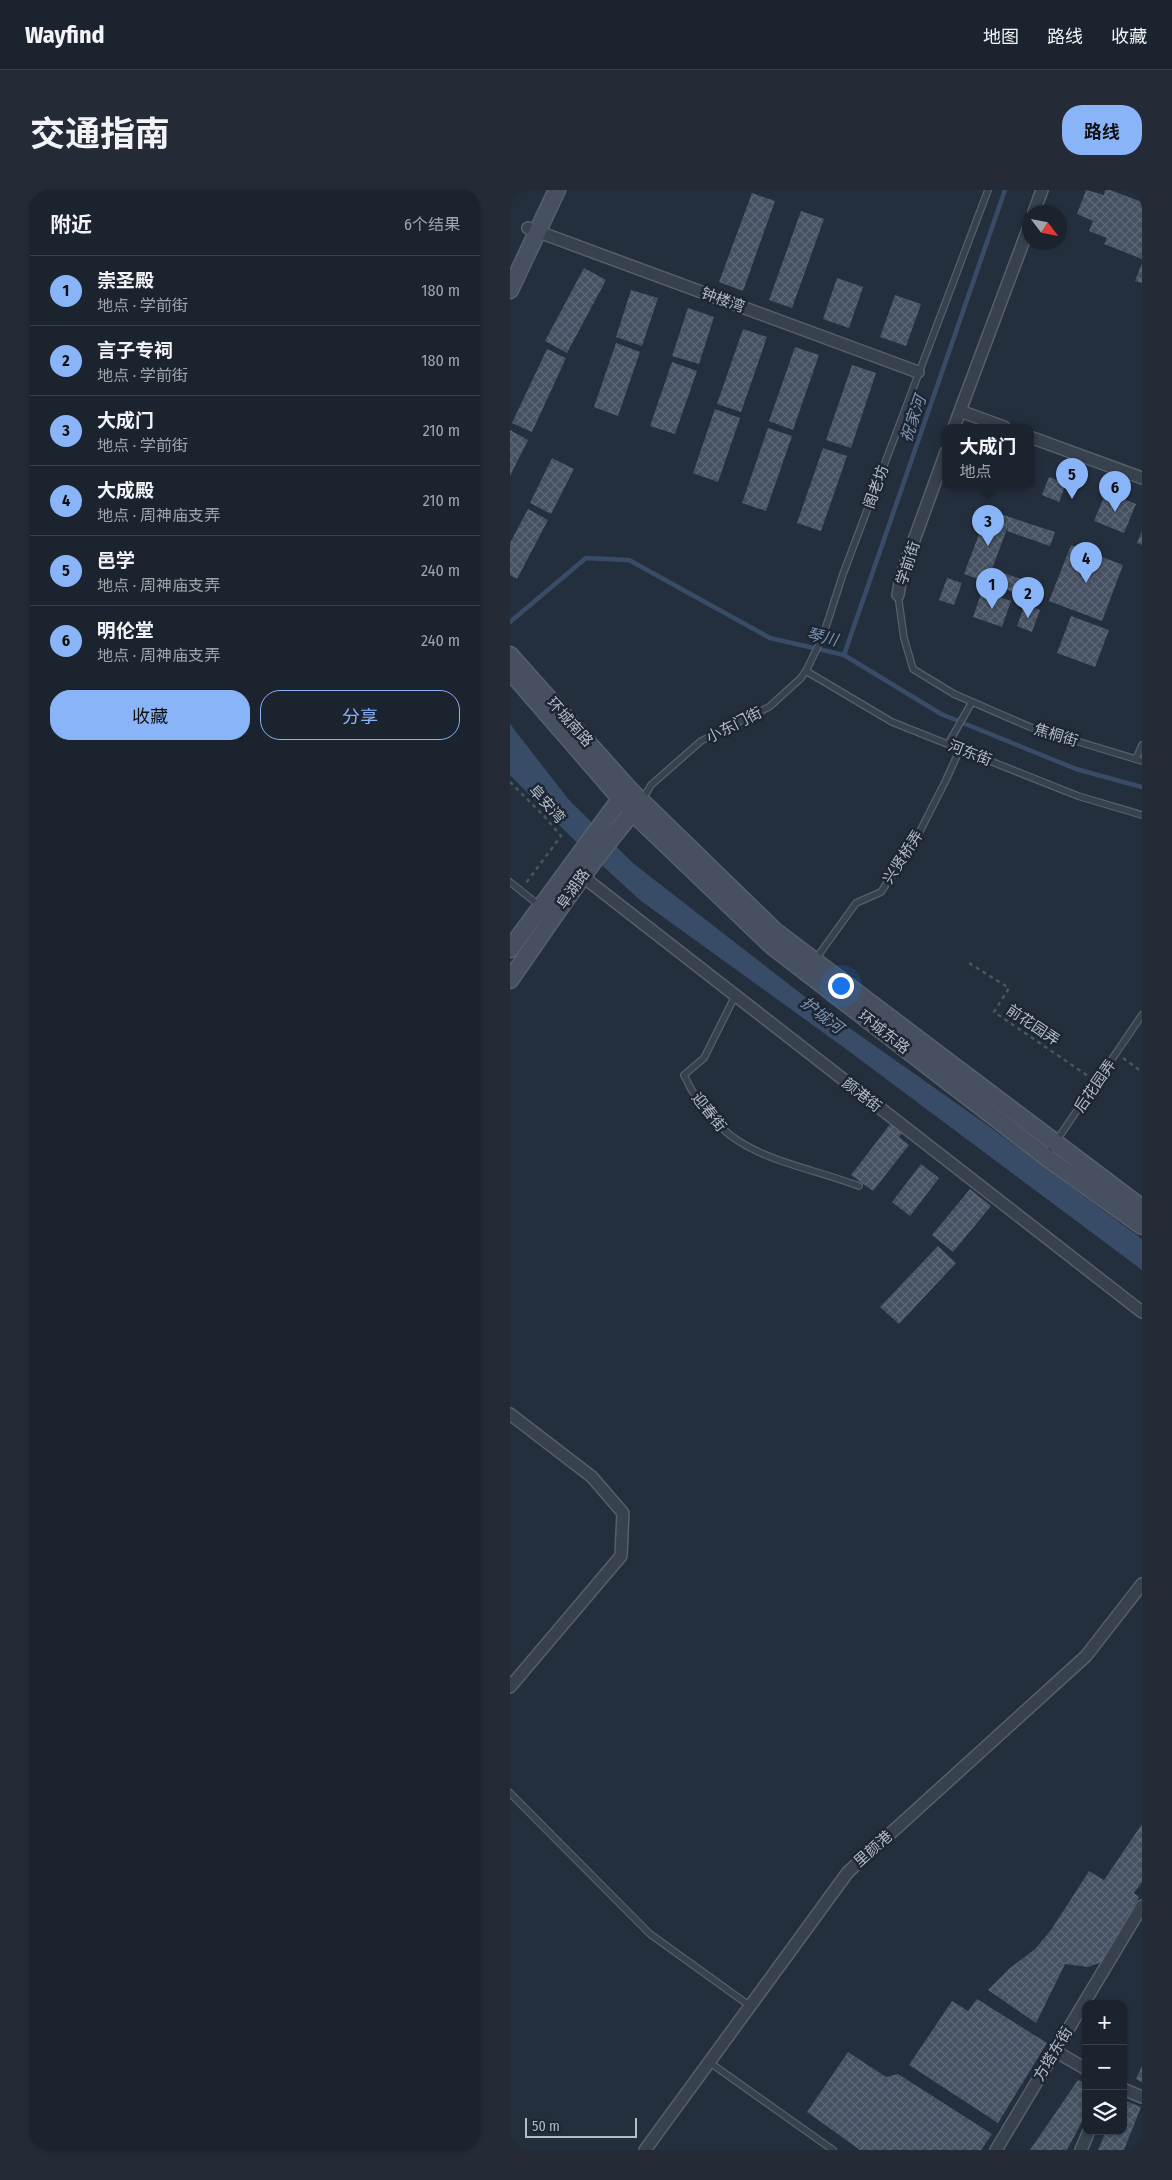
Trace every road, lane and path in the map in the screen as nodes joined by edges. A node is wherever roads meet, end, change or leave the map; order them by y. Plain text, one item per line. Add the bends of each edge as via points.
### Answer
1 (546, 190) edge
2 (558, 190) edge
3 (988, 190) edge
4 (1042, 190) edge
5 (1037, 205) edge
6 (533, 230) junction
7 (1022, 245) edge
8 (510, 265) edge
9 (510, 290) edge
10 (918, 372) junction
11 (960, 411) junction
12 (955, 424) edge
13 (996, 424) edge
14 (1034, 438) edge
15 (942, 463) edge
16 (1142, 478) edge
17 (898, 595) joint
18 (510, 655) edge
19 (510, 671) edge
20 (806, 671) junction
21 (972, 702) junction
22 (948, 744) junction
23 (1142, 745) edge
24 (960, 749) junction
25 (1139, 760) edge
26 (510, 782) edge
27 (651, 785) junction
28 (634, 796) junction
29 (1142, 815) edge
30 (585, 859) junction
31 (582, 876) junction
32 (510, 882) edge
33 (520, 890) junction
34 (540, 906) junction
35 (554, 917) junction
36 (510, 949) edge
37 (969, 963) dead end
38 (811, 966) junction
39 (510, 980) edge
40 (735, 996) junction
41 (1142, 1015) edge
42 (1117, 1054) junction
43 (1142, 1072) edge
44 (1097, 1083) junction
45 (1050, 1150) junction
46 (859, 1186) dead end
47 (1142, 1208) edge
48 (1142, 1226) edge
49 (1142, 1312) edge
50 (510, 1414) edge
51 (1142, 1584) edge
52 (510, 1687) edge
53 (510, 1793) edge
54 (1142, 1906) edge
55 (750, 2006) junction
56 (1055, 2051) junction
57 (709, 2062) junction
58 (1082, 2068) edge
59 (1125, 2090) edge
60 (1142, 2097) edge
61 (1087, 2135) edge
62 (645, 2150) edge
63 (832, 2150) edge
64 (996, 2150) edge
65 (1080, 2150) edge

1 - 6 main road
2 - 6 main road
3 - 10 lane, 阁老坊
4 - 5 street
6 - 8 main road
6 - 9 main road
6 - 10 street, 钟楼湾
7 - 11 street
10 - 20 lane, 阁老坊 via 823,636
11 - 12 street
11 - 13 street
14 - 16 street
15 - 17 street, 学前街 via 901,576
17 - 21 lane, 学前街 via 904,638 913,669
18 - 28 main road, 环城南路
19 - 28 main road, 环城南路
20 - 22 lane, 河东街 via 892,722
20 - 27 lane, 小东门街 via 769,707 701,741
21 - 22 lane
21 - 25 lane, 焦桐街 via 1030,727
22 - 24 lane, 河东街
23 - 25 lane
24 - 29 lane, 河东街 via 1078,796
24 - 38 lane, 兴贤桥弄 via 916,839 881,892 856,903
26 - 33 path, 阜安湾 via 561,836
27 - 28 lane, 小东门街
27 - 28 lane
28 - 30 main road, 阜湖路
28 - 38 main road, 环城东路 via 772,946
30 - 31 main road, 阜湖路
30 - 34 main road, 阜湖路
31 - 35 main road, 阜湖路
31 - 40 street, 颜港街
32 - 33 lane
33 - 34 lane
34 - 35 lane
34 - 36 main road, 阜湖路
35 - 39 main road, 阜湖路
37 - 44 path, 前花园弄 via 1009,988 994,1012
38 - 45 main road, 环城东路
40 - 46 lane, 迎春街 via 704,1058 684,1075 694,1098 724,1133 752,1150
40 - 49 street, 颜港街
41 - 42 lane, 后花园弄
42 - 43 path
42 - 44 lane, 后花园弄
44 - 45 lane, 后花园弄
45 - 47 main road, 环城东路
45 - 48 main road, 环城东路
50 - 52 street via 592,1477 622,1513 621,1556
51 - 55 street, 里颜港 via 1086,1656 848,1872
53 - 55 lane via 650,1934
54 - 56 street, 方塔东街
55 - 57 street, 里颜港
56 - 58 street
56 - 64 street, 方塔东街
57 - 62 street, 里颜港
57 - 63 lane
59 - 60 street
61 - 65 street

